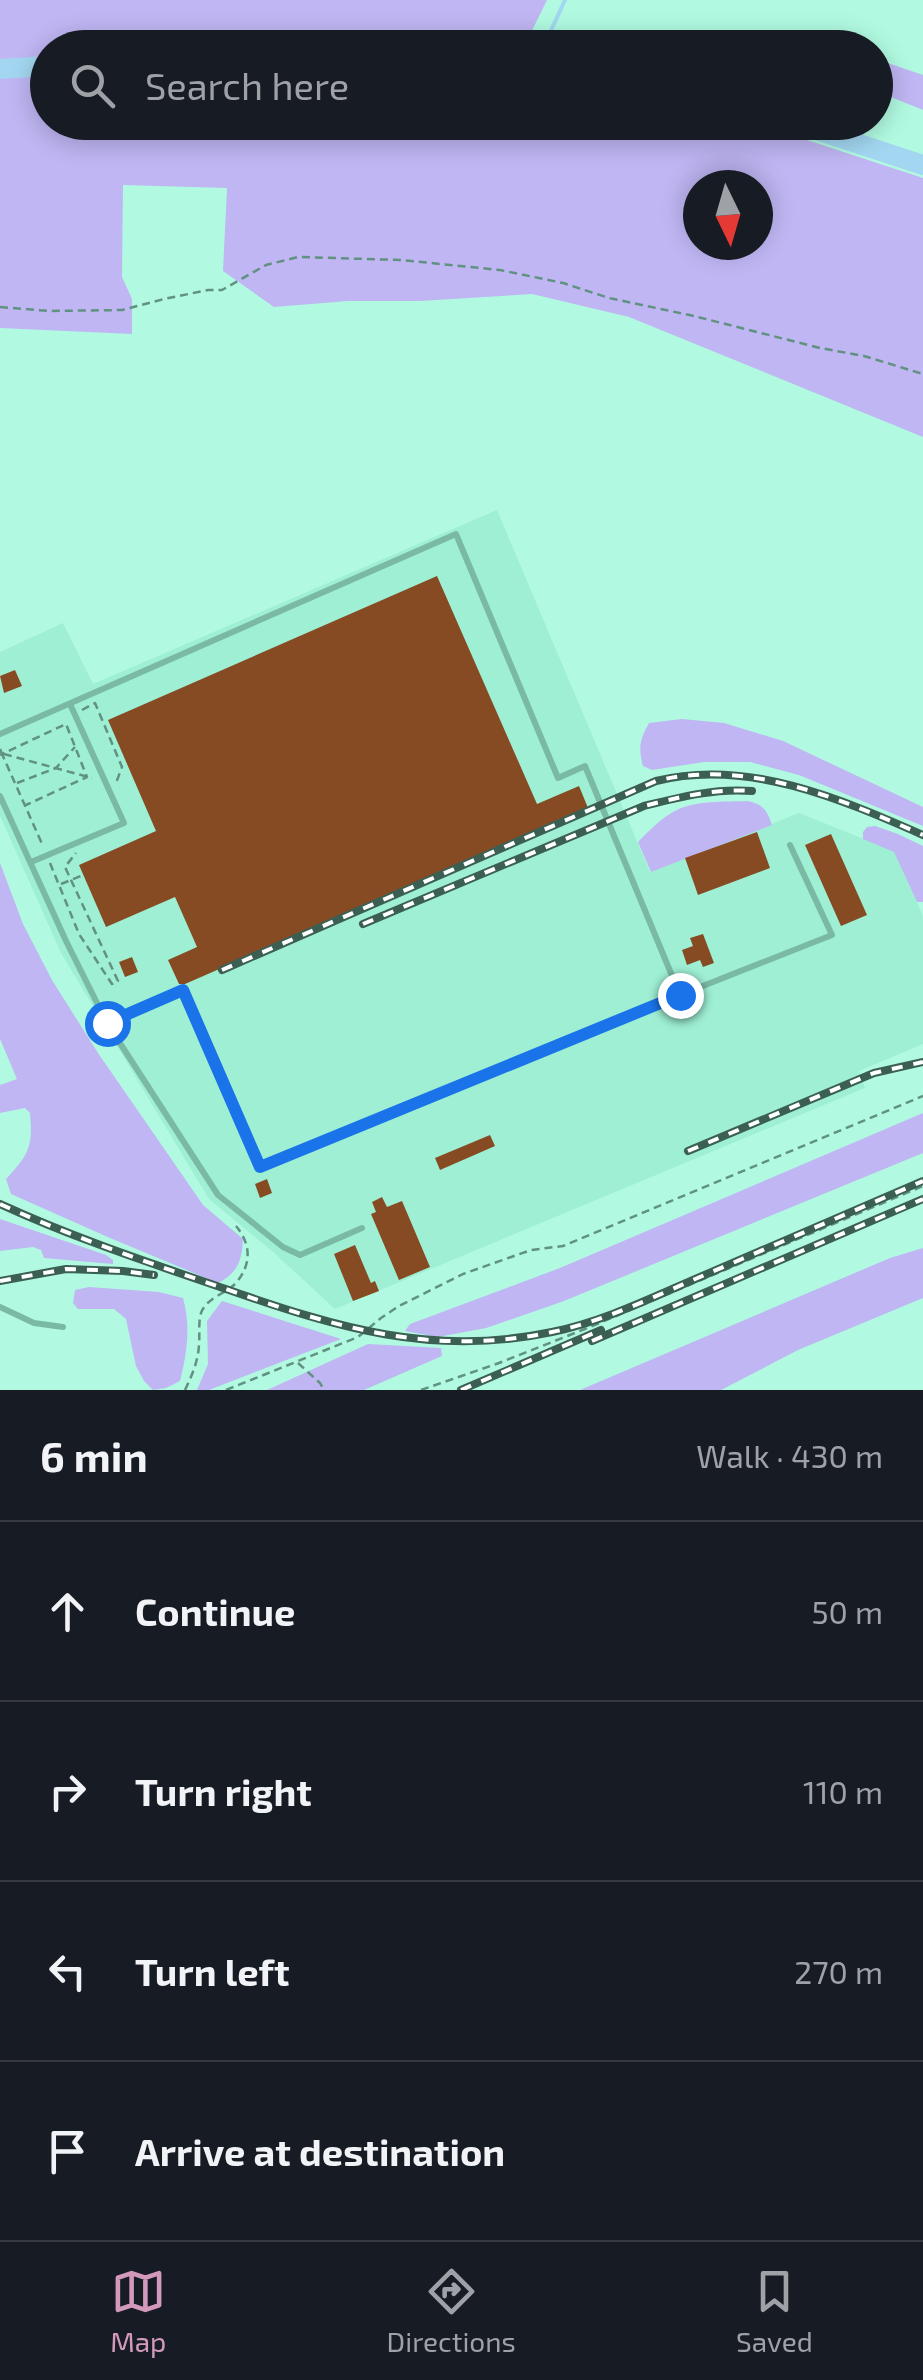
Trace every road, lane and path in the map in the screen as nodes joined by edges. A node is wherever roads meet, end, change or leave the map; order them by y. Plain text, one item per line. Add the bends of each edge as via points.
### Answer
1 (0, 307) edge
2 (923, 374) edge
3 (70, 704) junction
4 (74, 714) junction
5 (0, 734) edge
6 (75, 747) junction
7 (1, 752) edge
8 (56, 768) junction
9 (87, 777) junction
10 (105, 782) junction
11 (15, 784) junction
12 (111, 795) junction
13 (0, 796) edge
14 (25, 806) junction
15 (88, 838) junction
16 (790, 845) dead end
17 (47, 856) junction
18 (31, 862) junction
19 (83, 875) dead end
20 (71, 880) junction
21 (59, 885) junction
22 (680, 995) junction
23 (107, 1023) junction
24 (923, 1096) edge
25 (923, 1186) edge
26 (236, 1226) dead end
27 (362, 1228) dead end
28 (0, 1307) edge
29 (63, 1327) dead end
30 (296, 1362) junction
31 (185, 1390) edge
32 (226, 1390) edge
33 (324, 1390) edge
34 (421, 1390) edge

1 - 2 path via 122,310 222,290 266,265 298,258 401,260 562,283
3 - 4 lane
3 - 5 lane
3 - 22 lane via 456,534 558,778 585,766
4 - 10 lane
4 - 12 path via 95,703 122,767
6 - 7 path via 66,724
6 - 8 path
6 - 9 path
7 - 8 path
7 - 11 path
8 - 9 path
8 - 11 path
9 - 10 path
9 - 14 path
10 - 12 lane
11 - 14 path
12 - 15 lane via 124,824
13 - 18 lane
14 - 17 path
15 - 17 lane
15 - 20 path via 65,867
16 - 22 lane via 832,935
17 - 18 lane
17 - 21 path
18 - 23 lane
19 - 20 path
20 - 21 path
20 - 21 path via 118,981 112,984 79,934
22 - 23 lane via 260,1167 183,990
23 - 27 lane via 218,1194 270,1237 300,1255
24 - 30 path via 563,1246 463,1274 380,1318 358,1338
25 - 34 path via 590,1327
26 - 31 path via 248,1246 245,1266 234,1285 202,1309 196,1368
28 - 29 lane
30 - 32 path
30 - 33 path

